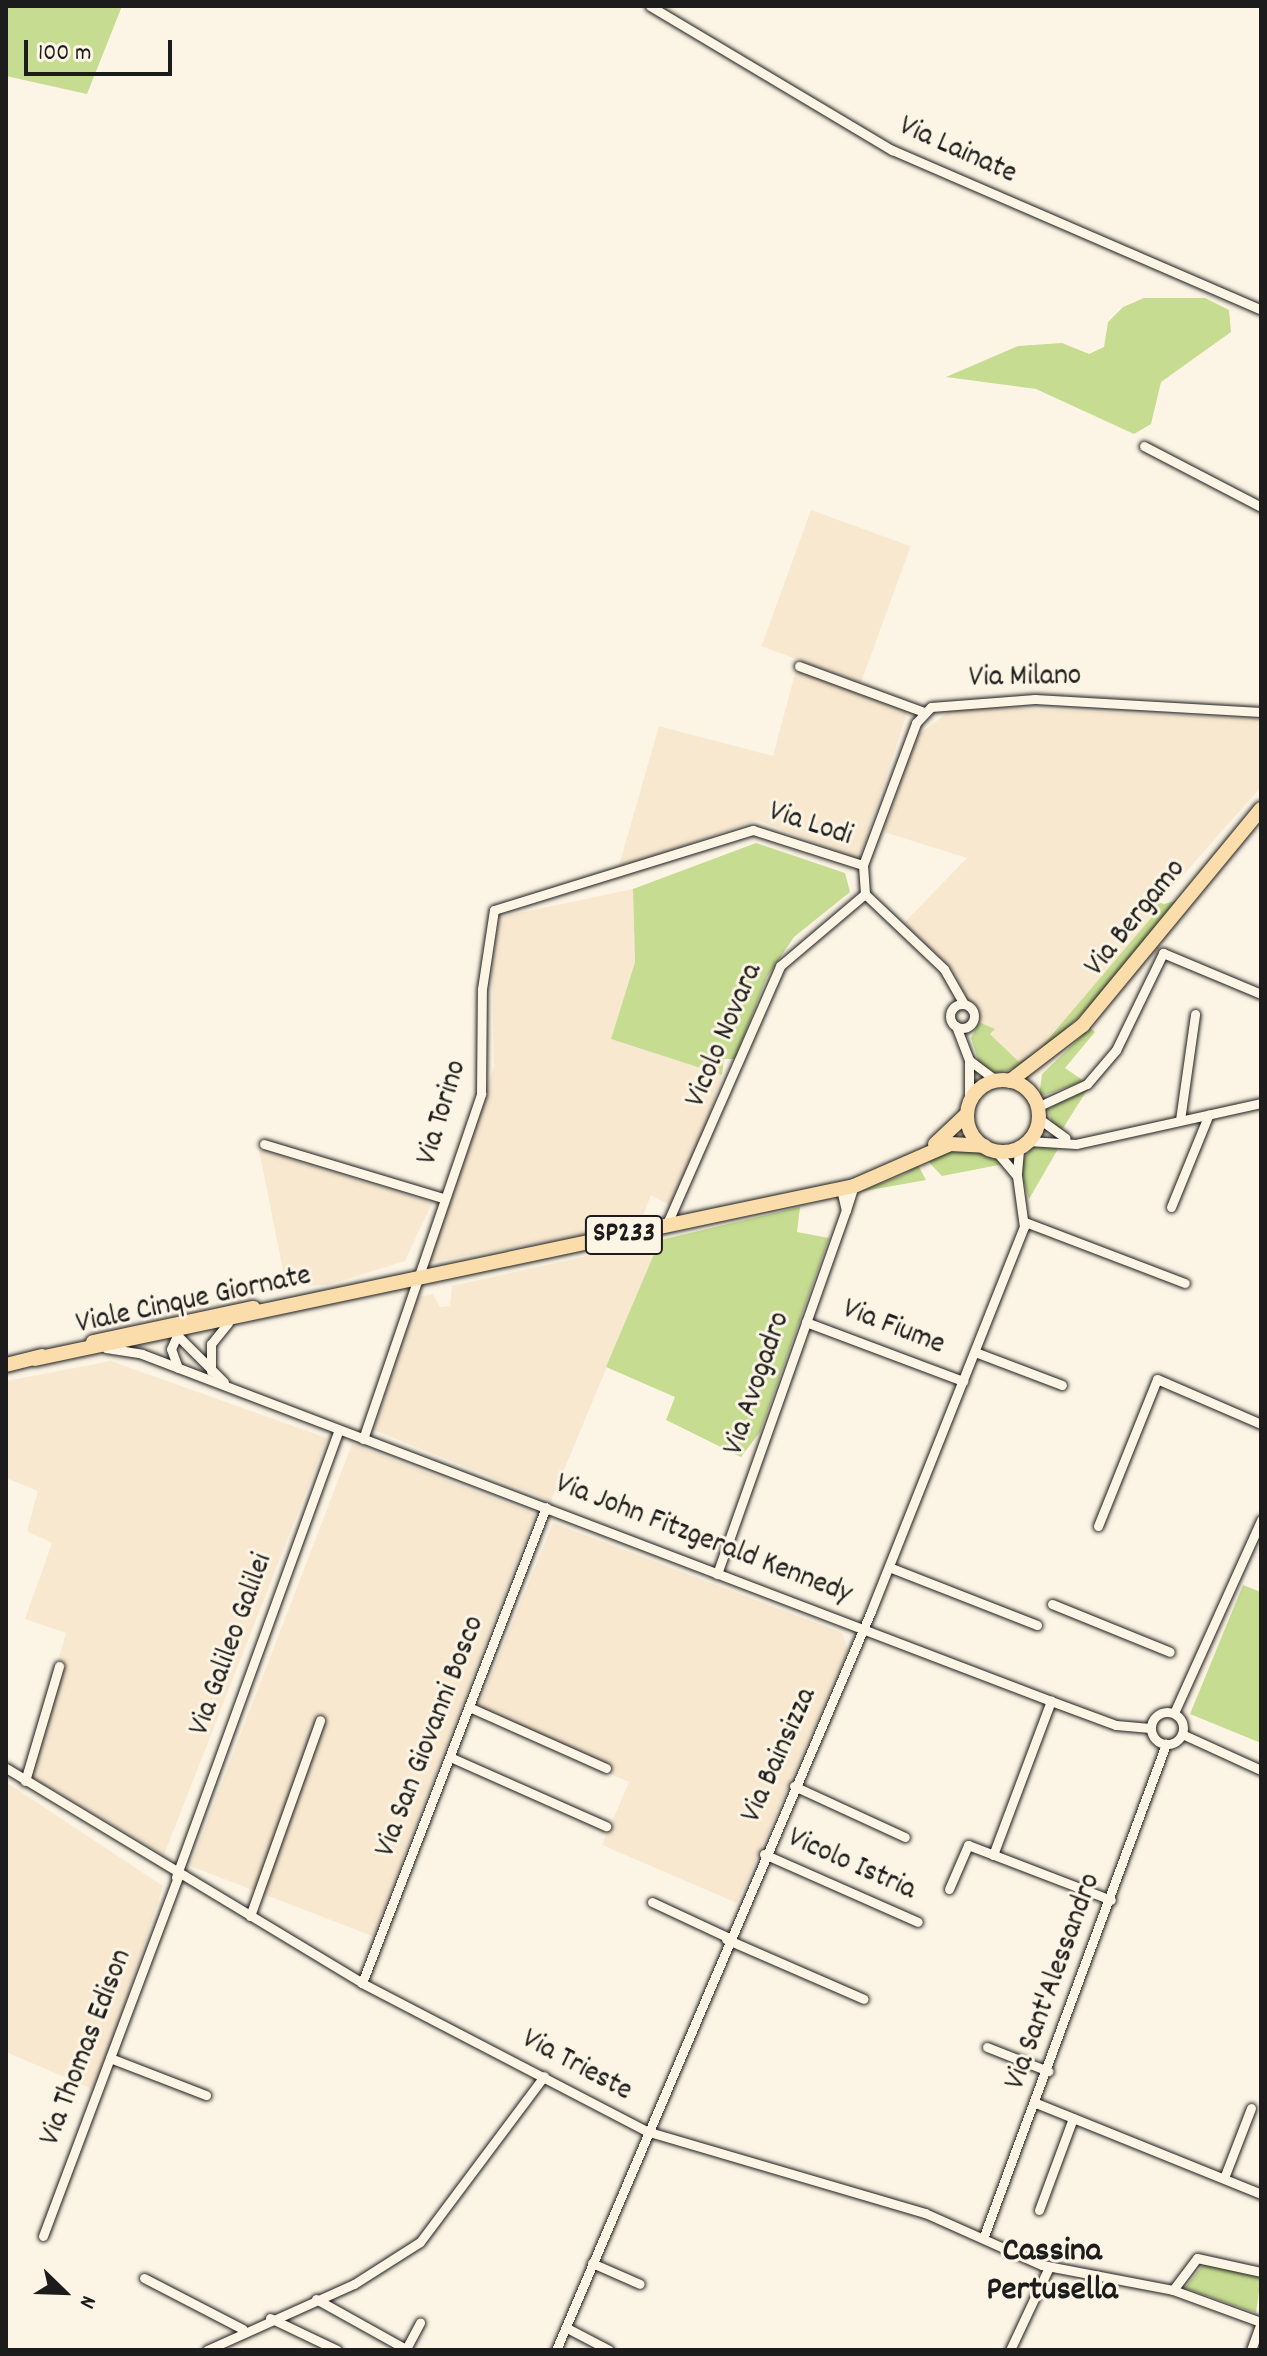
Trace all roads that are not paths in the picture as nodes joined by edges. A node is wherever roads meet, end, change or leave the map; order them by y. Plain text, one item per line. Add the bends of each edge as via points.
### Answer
1 (650, 6) edge
2 (1261, 310) edge
3 (1144, 446) dead end
4 (1261, 507) edge
5 (799, 666) dead end
6 (924, 712) junction
7 (1261, 712) edge
8 (1261, 809) edge
9 (863, 865) junction
10 (865, 894) junction
11 (494, 910) joint
12 (951, 988) junction
13 (1261, 994) edge
14 (964, 1004) junction
15 (951, 1014) junction
16 (1195, 1014) dead end
17 (971, 1024) junction
18 (956, 1026) junction
19 (965, 1046) junction
20 (1048, 1057) junction
21 (969, 1060) junction
22 (1003, 1081) junction
23 (1261, 1103) edge
24 (968, 1108) junction
25 (1037, 1109) junction
26 (1209, 1114) junction
27 (1180, 1120) junction
28 (1089, 1139) junction
29 (264, 1144) dead end
30 (1024, 1144) junction
31 (990, 1149) junction
32 (883, 1175) junction
33 (1017, 1176) junction
34 (848, 1188) junction
35 (443, 1198) junction
36 (1171, 1207) dead end
37 (1025, 1222) junction
38 (666, 1226) junction
39 (416, 1279) junction
40 (1185, 1283) dead end
41 (363, 1290) junction
42 (276, 1303) junction
43 (806, 1322) junction
44 (228, 1323) junction
45 (178, 1333) junction
46 (109, 1343) junction
47 (975, 1352) junction
48 (6, 1365) edge
49 (178, 1368) junction
50 (211, 1371) junction
51 (963, 1381) junction
52 (1062, 1385) dead end
53 (240, 1393) junction
54 (1261, 1424) edge
55 (339, 1430) junction
56 (363, 1439) junction
57 (546, 1507) junction
58 (1261, 1520) edge
59 (1098, 1526) dead end
60 (889, 1567) junction
61 (717, 1574) junction
62 (1052, 1604) dead end
63 (1037, 1625) dead end
64 (864, 1627) junction
65 (1170, 1652) dead end
66 (59, 1666) dead end
67 (1051, 1701) junction
68 (469, 1707) junction
69 (1174, 1713) junction
70 (320, 1720) dead end
71 (1150, 1728) junction
72 (1182, 1734) junction
73 (1166, 1744) junction
74 (450, 1757) junction
75 (6, 1768) edge
76 (606, 1768) dead end
77 (1261, 1770) edge
78 (25, 1781) junction
79 (794, 1786) junction
80 (606, 1826) dead end
81 (905, 1837) dead end
82 (764, 1854) junction
83 (993, 1855) junction
84 (177, 1877) junction
85 (949, 1889) dead end
86 (1111, 1900) junction
87 (652, 1902) dead end
88 (250, 1916) junction
89 (918, 1922) dead end
90 (727, 1938) junction
91 (362, 1983) junction
92 (864, 1999) dead end
93 (987, 2047) dead end
94 (110, 2058) junction
95 (1048, 2071) junction
96 (544, 2076) junction
97 (206, 2095) dead end
98 (1036, 2103) junction
99 (1251, 2108) dead end
100 (1073, 2118) junction
101 (646, 2131) junction
102 (1224, 2178) junction
103 (1261, 2194) edge
104 (1039, 2210) dead end
105 (43, 2236) dead end
106 (984, 2236) junction
107 (592, 2263) junction
108 (1049, 2267) junction
109 (1261, 2272) edge
110 (144, 2278) dead end
111 (640, 2284) dead end
112 (1173, 2290) junction
113 (316, 2299) junction
114 (270, 2318) junction
115 (1261, 2322) edge
116 (420, 2323) dead end
117 (567, 2328) junction
118 (243, 2329) junction
119 (207, 2350) edge
120 (337, 2350) edge
121 (556, 2350) edge
122 (609, 2350) edge
123 (1010, 2350) edge
124 (1251, 2350) edge

1 - 2 street, Via Lainate via 878,143
3 - 4 street
5 - 6 street, Via Milano
6 - 7 street, Via Milano via 1035,699
6 - 9 street, Via Lodi
8 - 20 main road, Via Bergamo / SP233
9 - 10 street
9 - 11 street, Via Lodi via 753,830
10 - 12 street via 944,969
10 - 38 street, Vicolo Novara via 780,966
11 - 35 street, Via Torino via 482,989 481,1094
12 - 14 street
12 - 15 street
13 - 25 street via 1163,953 1116,1050 1087,1084
14 - 15 street
14 - 17 street via 974,1013
15 - 18 street
16 - 27 street
17 - 18 street
17 - 19 street
18 - 19 street
19 - 21 street
20 - 22 main road, Via Bergamo / SP233
20 - 25 main road, Via Bergamo / SP233 via 1035,1077
21 - 22 street
21 - 24 street
22 - 24 main road, SP233
22 - 25 main road
23 - 26 street
24 - 31 main road
24 - 32 main road, Viale Cinque Giornate / SP233 via 948,1136
25 - 28 street via 1063,1138
25 - 30 main road, SP233
26 - 27 street
26 - 36 street
27 - 28 street
28 - 30 street
29 - 35 street
30 - 31 main road, SP233
30 - 33 street
31 - 32 main road, Viale Cinque Giornate / SP233 via 950,1144
31 - 33 street
32 - 34 main road, Viale Cinque Giornate / SP233
33 - 37 street
34 - 38 main road, Viale Cinque Giornate / SP233
34 - 43 street, Via Avogadro via 846,1210
35 - 39 street, Via Torino
37 - 40 street
37 - 47 street, Via Bainsizza
38 - 39 main road, Viale Cinque Giornate / SP233
39 - 41 main road, Viale Cinque Giornate / SP233
39 - 56 street, Via Torino
41 - 42 main road, Viale Cinque Giornate / SP233
41 - 44 main road, Viale Cinque Giornate / SP233
42 - 45 street
42 - 46 main road, Viale Cinque Giornate / SP233
43 - 51 street, Via Fiume
43 - 61 street, Via Avogadro
44 - 45 main road, Viale Cinque Giornate / SP233
44 - 50 street via 211,1344
45 - 46 main road, Viale Cinque Giornate / SP233
45 - 49 street via 171,1349
45 - 50 street, Via John Fitzgerald Kennedy
46 - 48 main road, Viale Cinque Giornate / SP233
46 - 49 street, Via John Fitzgerald Kennedy
47 - 51 street, Via Bainsizza
47 - 52 street
49 - 53 street, Via John Fitzgerald Kennedy
50 - 53 street, Via John Fitzgerald Kennedy
51 - 60 street, Via Bainsizza
53 - 55 street, Via John Fitzgerald Kennedy
54 - 59 street via 1157,1379
55 - 56 street, Via John Fitzgerald Kennedy
55 - 84 street, Via Galileo Galilei
56 - 57 street, Via John Fitzgerald Kennedy
57 - 61 street, Via John Fitzgerald Kennedy
57 - 68 street, Via San Giovanni Bosco
58 - 69 street
60 - 63 street
60 - 64 street, Via Bainsizza
61 - 64 street, Via John Fitzgerald Kennedy
62 - 65 street
64 - 67 street, Via John Fitzgerald Kennedy
64 - 79 street, Via Bainsizza
66 - 78 street
67 - 71 street, Via John Fitzgerald Kennedy via 1116,1725
67 - 83 street
68 - 74 street, Via San Giovanni Bosco
68 - 76 street
69 - 71 street via 1157,1715
69 - 72 street
70 - 88 street
71 - 73 street
72 - 73 street
72 - 77 street
73 - 86 street, Via Sant'Alessandro
74 - 80 street
74 - 91 street, Via San Giovanni Bosco
75 - 78 street, Via Trieste
78 - 84 street, Via Trieste
79 - 81 street
79 - 82 street, Via Bainsizza
82 - 89 street, Vicolo Istria
82 - 90 street, Via Bainsizza
83 - 85 street via 968,1845
83 - 86 street
84 - 88 street, Via Trieste
84 - 94 street, Via Thomas Edison
86 - 95 street, Via Sant'Alessandro
87 - 90 street
88 - 91 street, Via Trieste
90 - 92 street
90 - 101 street, Via Bainsizza
91 - 96 street, Via Trieste
93 - 95 street
94 - 97 street
94 - 105 street, Via Thomas Edison
95 - 98 street, Via Sant'Alessandro
96 - 101 street, Via Trieste
96 - 113 street via 420,2242 391,2265
98 - 100 street
98 - 106 street, Via Sant'Alessandro
99 - 102 street
100 - 102 street
100 - 104 street
101 - 106 street, Via Trieste
101 - 107 street, Via Bainsizza
102 - 103 street
106 - 108 street, Via Trieste
107 - 111 street
107 - 117 street, Via Bainsizza
108 - 112 street, Via Trieste
108 - 123 street
109 - 112 street via 1211,2255 1197,2258
110 - 118 street
112 - 115 street, Via Trieste
113 - 114 street
113 - 116 street via 406,2349
114 - 118 street
114 - 120 street
115 - 124 street
117 - 121 street, Via Bainsizza
117 - 122 street
118 - 119 street

